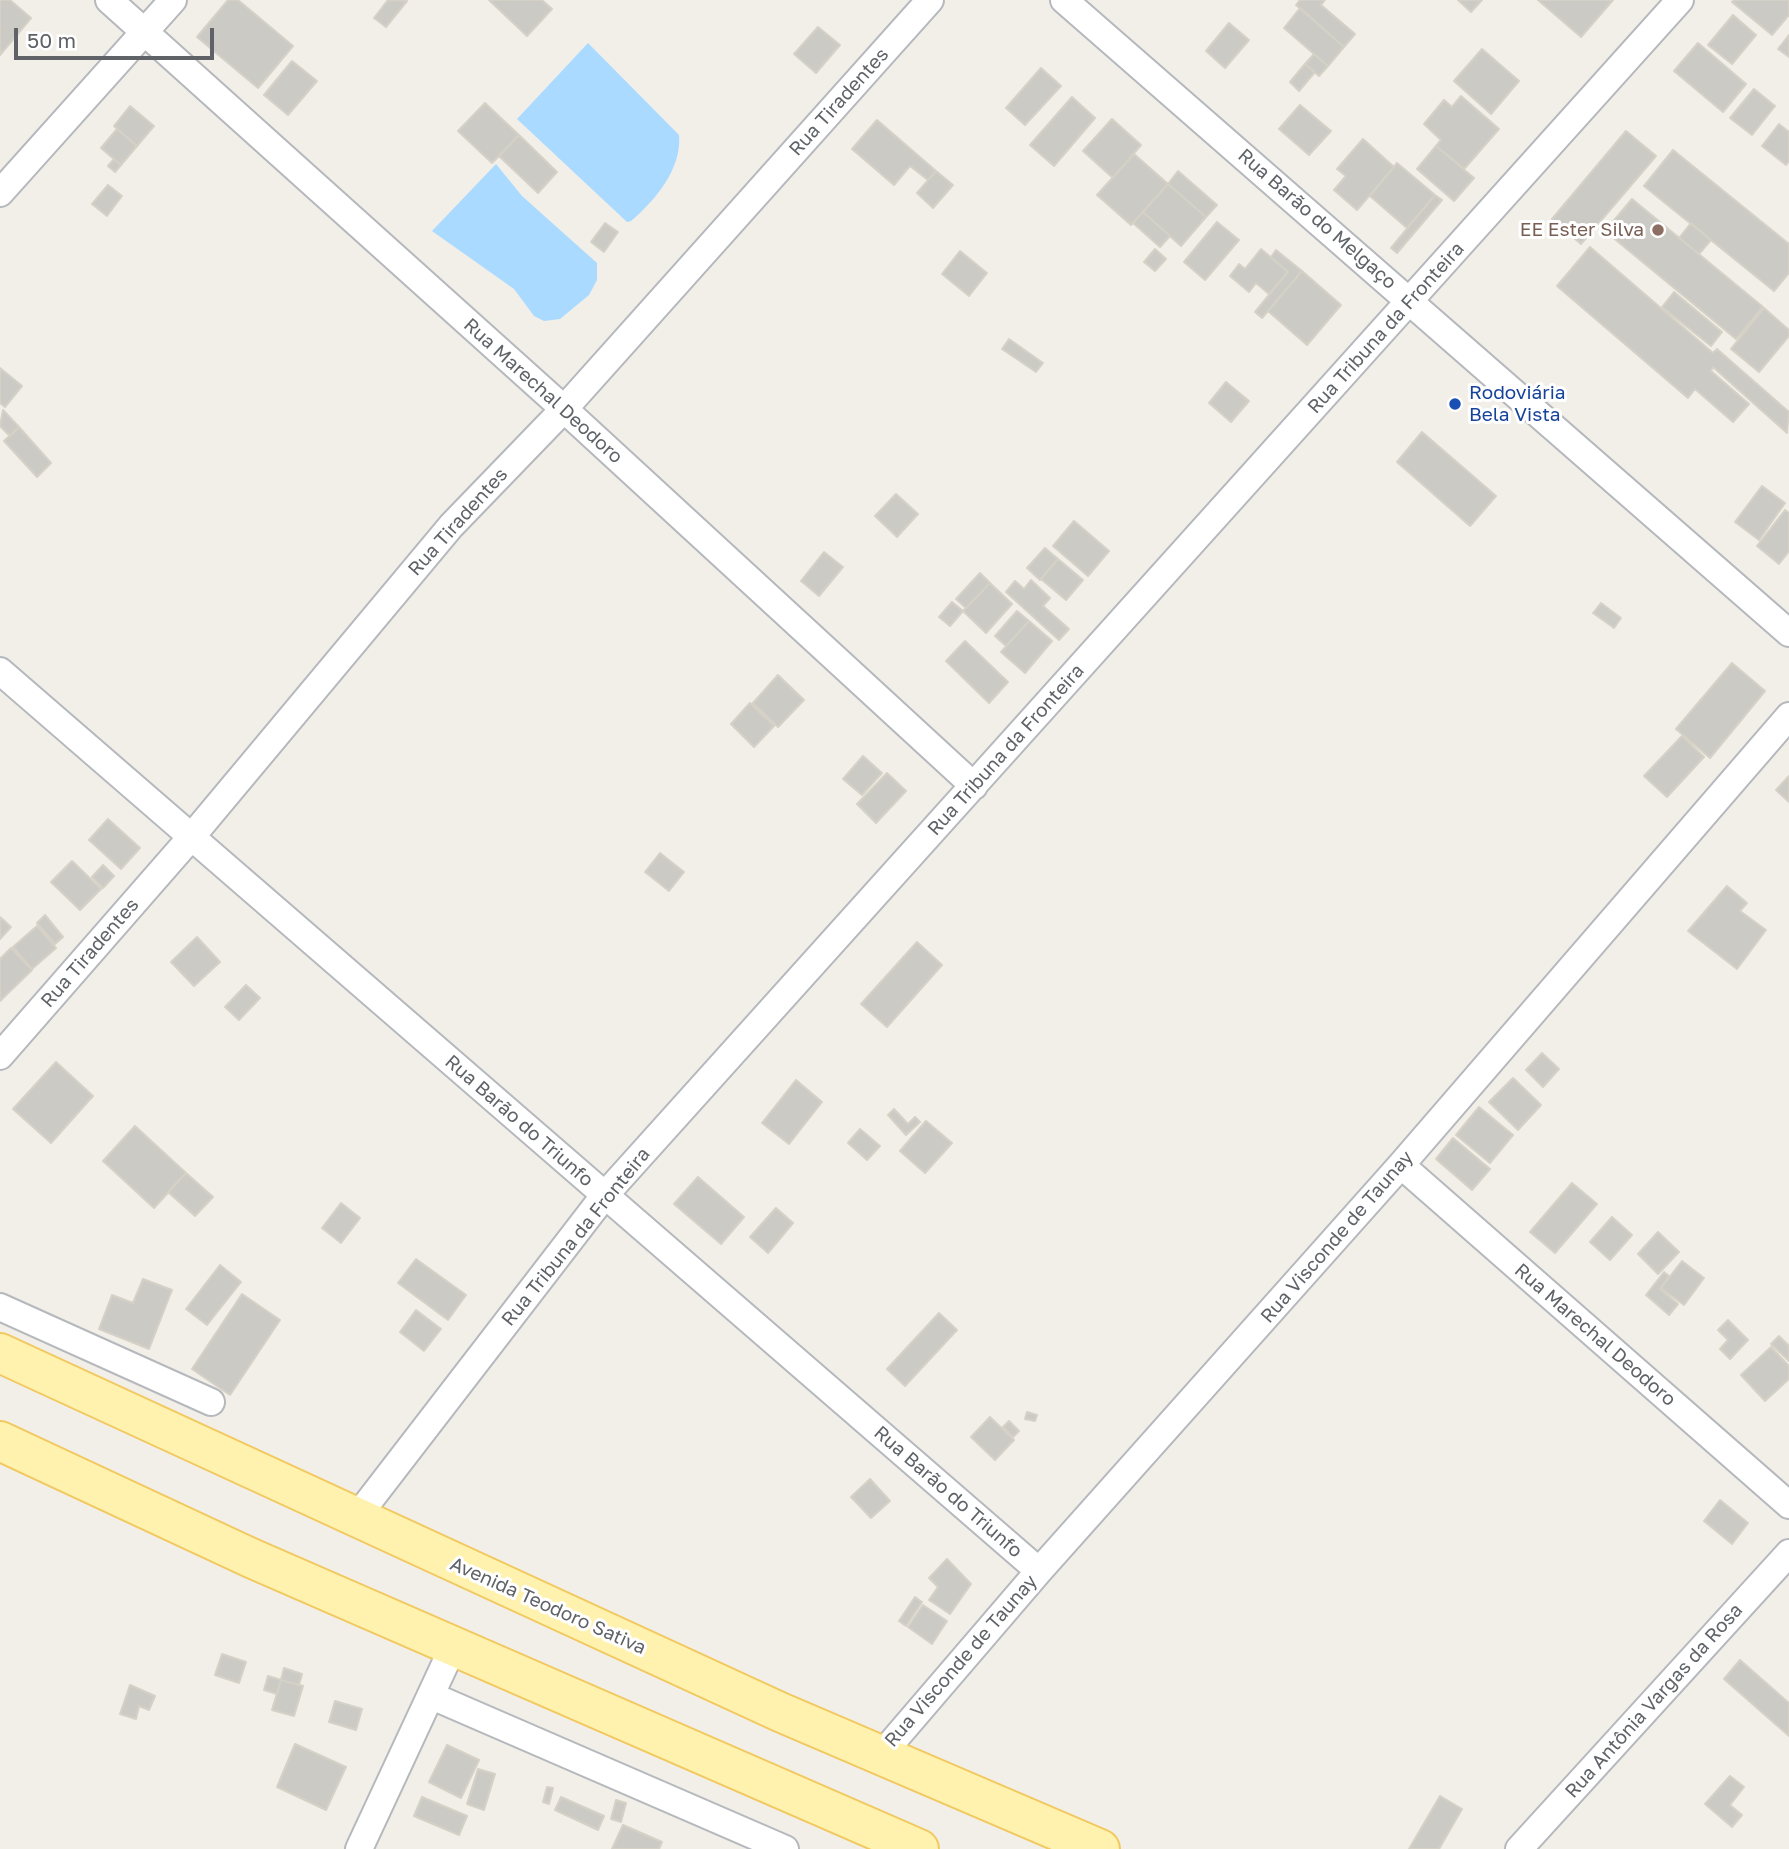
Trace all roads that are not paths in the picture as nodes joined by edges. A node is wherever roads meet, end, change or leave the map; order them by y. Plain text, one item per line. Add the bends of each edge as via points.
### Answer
1 (109, 0) edge
2 (173, 0) edge
3 (930, 0) edge
4 (1064, 0) edge
5 (1680, 0) edge
6 (145, 31) junction
7 (0, 193) edge
8 (1411, 301) junction
9 (564, 409) junction
10 (1789, 633) edge
11 (0, 671) edge
12 (1789, 716) edge
13 (974, 786) junction
14 (193, 835) junction
15 (0, 1056) edge
16 (1401, 1165) junction
17 (604, 1196) junction
18 (0, 1307) edge
19 (0, 1353) edge
20 (211, 1402) dead end
21 (0, 1441) edge
22 (1789, 1505) edge
23 (356, 1518) junction
24 (1789, 1553) edge
25 (1039, 1571) junction
26 (454, 1645) junction
27 (432, 1696) junction
28 (882, 1754) junction
29 (359, 1849) edge
30 (785, 1849) edge
31 (919, 1849) edge
32 (1100, 1849) edge
33 (1519, 1849) edge

1 - 6 street, Rua Marechal Deodoro
2 - 6 street
3 - 9 street, Rua Tiradentes
4 - 8 street, Rua Barão do Melgaço
5 - 8 street, Rua Tribuna da Fronteira
6 - 7 street
6 - 9 street, Rua Marechal Deodoro
8 - 10 street, Rua Barão do Melgaço
8 - 13 street, Rua Tribuna da Fronteira
9 - 13 street, Rua Marechal Deodoro
9 - 14 street, Rua Tiradentes via 451,527
11 - 14 street, Rua Barão do Triunfo
12 - 16 street, Rua Visconde de Taunay
13 - 17 street, Rua Tribuna da Fronteira
14 - 15 street, Rua Tiradentes
14 - 17 street, Rua Barão do Triunfo
16 - 22 street, Rua Marechal Deodoro
16 - 25 street, Rua Visconde de Taunay
17 - 23 street, Rua Tribuna da Fronteira
17 - 25 street, Rua Barão do Triunfo
18 - 20 street
19 - 23 main road, Avenida Teodoro Sativa
21 - 26 main road via 251,1558
23 - 28 main road, Avenida Teodoro Sativa
24 - 33 street, Rua Antônia Vargas da Rosa
25 - 28 street, Rua Visconde de Taunay
26 - 27 street
26 - 31 main road
27 - 29 street
27 - 30 street
28 - 32 main road, Avenida Teodoro Sativa

